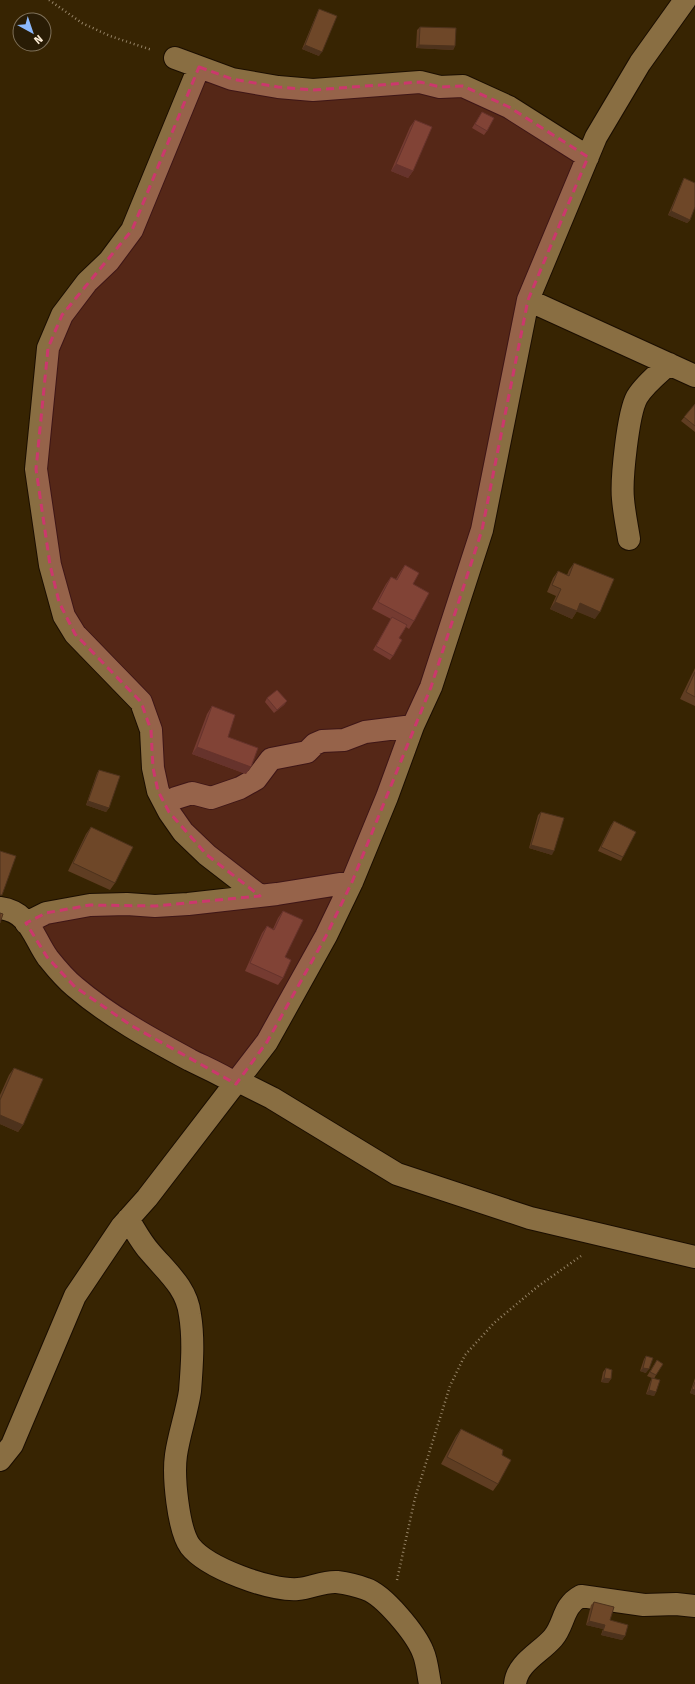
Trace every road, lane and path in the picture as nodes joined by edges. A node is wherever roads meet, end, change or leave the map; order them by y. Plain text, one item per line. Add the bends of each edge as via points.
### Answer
1 (49, 0) edge
2 (685, 0) edge
3 (175, 58) joint
4 (199, 67) junction
5 (588, 157) junction
6 (528, 300) junction
7 (669, 364) junction
8 (695, 376) edge
9 (630, 539) dead end
10 (413, 726) junction
11 (165, 804) junction
12 (352, 882) junction
13 (260, 896) junction
14 (0, 908) edge
15 (26, 923) junction
16 (237, 1083) junction
17 (128, 1219) junction
18 (610, 1236) junction
19 (695, 1256) edge
20 (0, 1460) edge
21 (695, 1606) edge
22 (391, 1608) junction
23 (430, 1684) edge
24 (515, 1684) edge

1 - 3 path via 82,23 110,36
2 - 5 street via 640,63 596,137
3 - 4 street
4 - 5 street via 232,79 313,90 420,82 440,87 463,86 509,106
4 - 11 street via 132,230 109,261 86,282 62,315 48,348 36,470 50,565 64,616 75,634 141,702 151,730 152,768 158,791
5 - 6 street
6 - 7 street
6 - 10 street via 482,530 431,687
7 - 8 street
7 - 9 street via 637,397 632,413 623,499
10 - 11 street via 365,732 344,740 322,741 308,752 271,759 256,779 240,788 211,798 192,793
10 - 12 street
11 - 13 street via 183,832 207,855
12 - 13 street
12 - 16 street via 326,936 267,1042
13 - 15 street via 155,906 90,905 46,913
14 - 15 street via 20,915
15 - 16 street via 48,957 75,987 132,1026 191,1061
16 - 17 street
16 - 18 street via 272,1098 397,1174 530,1218
17 - 20 street via 75,1296 12,1445
17 - 22 street via 149,1252 186,1295 190,1315 190,1392 175,1458 181,1524 189,1545 220,1569 253,1580 298,1589 336,1582 367,1589
18 - 19 street
18 - 22 path via 537,1287 494,1323 465,1355 450,1386 415,1498
21 - 24 street via 644,1605 582,1596 568,1607 555,1636 528,1660 516,1675
22 - 23 street via 409,1629 423,1652

